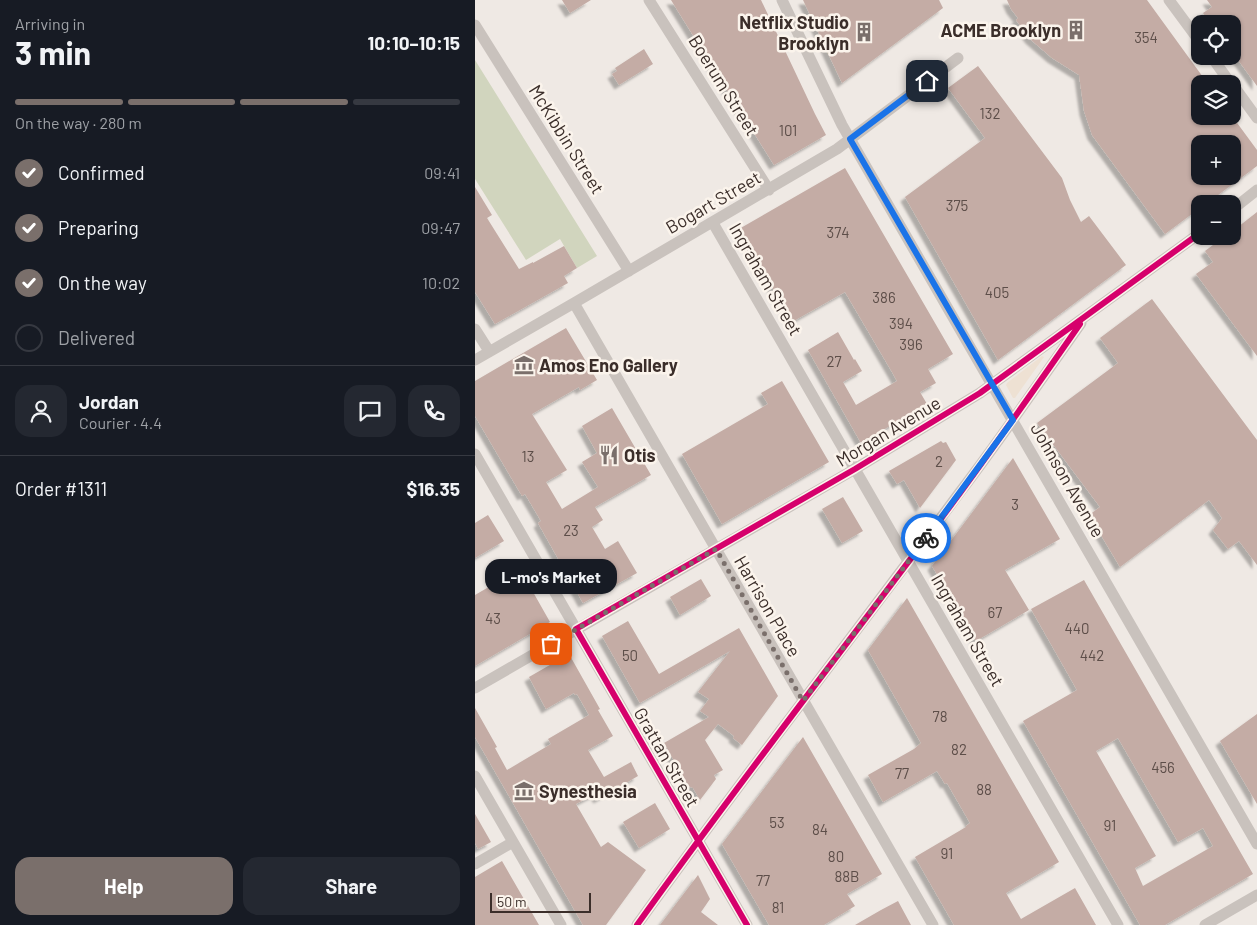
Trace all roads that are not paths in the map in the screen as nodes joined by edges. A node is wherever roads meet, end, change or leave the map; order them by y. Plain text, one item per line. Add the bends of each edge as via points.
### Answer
1 (649, 0) edge
2 (782, 0) edge
3 (1169, 0) edge
4 (475, 25) edge
5 (1191, 30) edge
6 (958, 58) dead end
7 (1241, 97) edge
8 (1257, 118) edge
9 (850, 139) junction
10 (769, 190) junction
11 (1257, 190) edge
12 (1241, 203) edge
13 (713, 222) junction
14 (1191, 240) edge
15 (629, 271) junction
16 (575, 304) junction
17 (1086, 316) junction
18 (475, 329) edge
19 (489, 351) junction
20 (475, 360) edge
21 (991, 384) junction
22 (1013, 420) junction
23 (475, 454) edge
24 (855, 469) junction
25 (716, 549) junction
26 (909, 562) junction
27 (576, 629) junction
28 (475, 688) edge
29 (803, 701) junction
30 (475, 776) edge
31 (698, 840) junction
32 (513, 842) junction
33 (1257, 844) edge
34 (475, 864) edge
35 (1257, 895) edge
36 (561, 925) edge
37 (637, 925) edge
38 (747, 925) edge
39 (933, 925) edge
40 (1118, 925) edge
41 (1205, 925) edge

1 - 10 street, Boerum Street
2 - 9 street, Johnson Avenue
3 - 5 street
4 - 15 street, McKibbin Street
6 - 9 street, Bogart Street
7 - 8 street
9 - 10 street, Bogart Street
9 - 21 street, Johnson Avenue
10 - 13 street, Bogart Street
11 - 12 street
13 - 15 street, Bogart Street
13 - 24 street, Ingraham Street
14 - 17 street, Morgan Avenue
15 - 16 street, Bogart Street
16 - 19 street, Bogart Street
16 - 25 street, Harrison Place
17 - 21 street, Morgan Avenue
17 - 22 street
18 - 19 street
19 - 20 street, Bogart Street
21 - 22 street, Johnson Avenue
21 - 24 street, Morgan Avenue
22 - 26 street
22 - 33 street, Johnson Avenue
23 - 27 street, Grattan Street
24 - 25 street, Morgan Avenue
24 - 26 street, Ingraham Street
25 - 27 street, Morgan Avenue
25 - 29 street, Harrison Place
26 - 29 street
26 - 40 street, Ingraham Street
27 - 28 street, Morgan Avenue
27 - 31 street, Grattan Street
29 - 31 street
29 - 39 street, Harrison Place
30 - 32 street
31 - 37 street
31 - 38 street, Grattan Street
32 - 34 street
32 - 36 street
35 - 41 street

